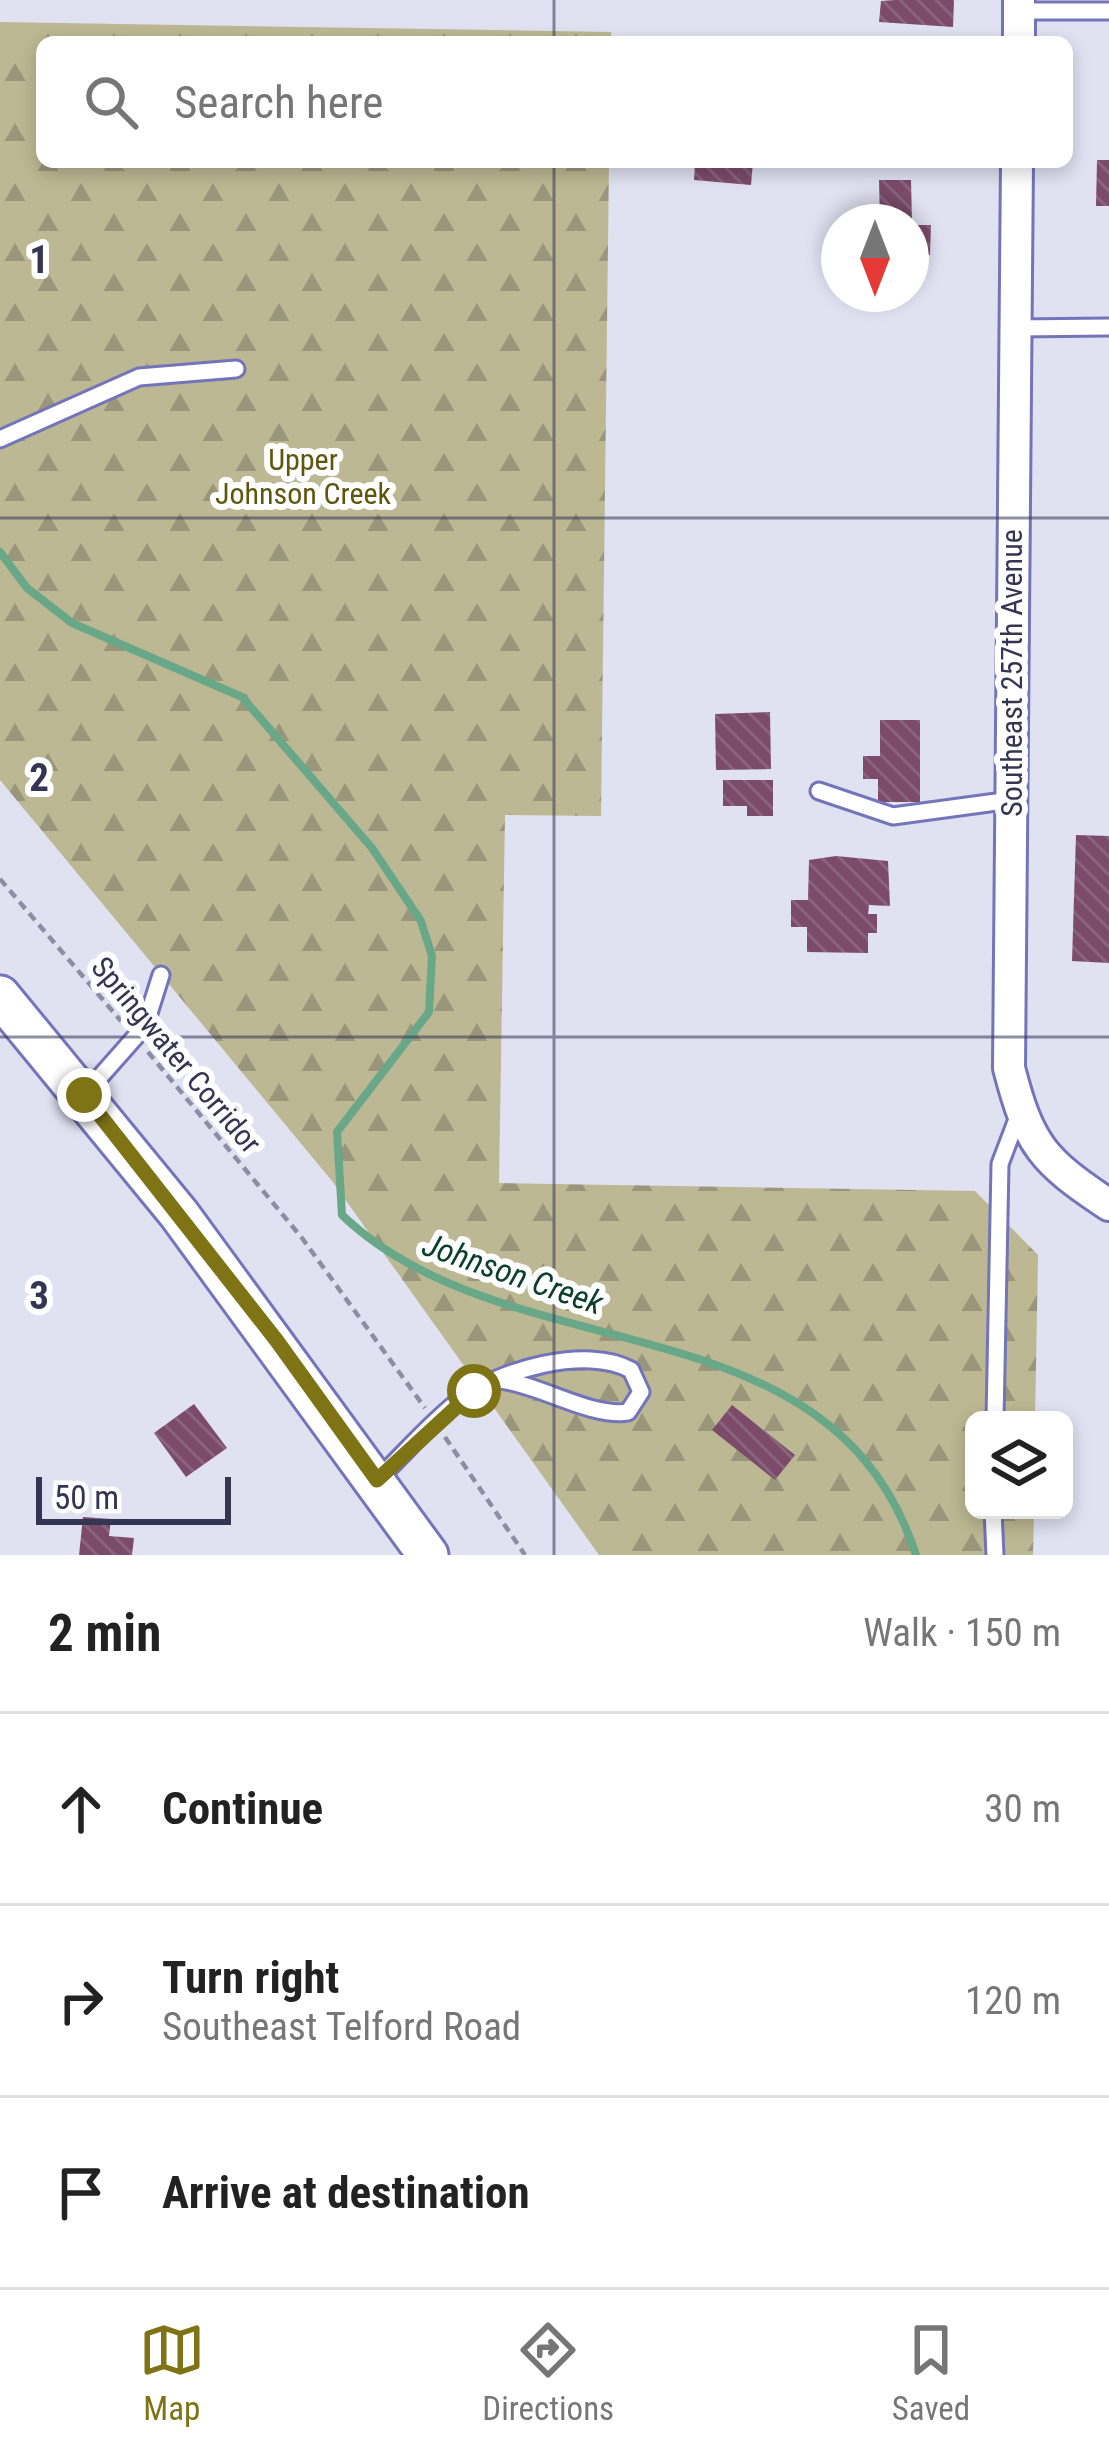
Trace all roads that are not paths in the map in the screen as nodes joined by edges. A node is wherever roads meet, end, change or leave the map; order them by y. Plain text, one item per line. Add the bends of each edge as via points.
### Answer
1 (1019, 5) edge
2 (1109, 11) edge
3 (1018, 36) edge
4 (1017, 168) edge
5 (1109, 327) edge
6 (1016, 328) junction
7 (236, 369) dead end
8 (0, 440) edge
9 (819, 791) dead end
10 (1011, 800) junction
11 (160, 975) dead end
12 (0, 996) edge
13 (84, 1095) junction
14 (1020, 1111) junction
15 (1109, 1205) edge
16 (500, 1380) junction
17 (995, 1411) edge
18 (377, 1480) junction
19 (993, 1519) edge
20 (428, 1555) edge
21 (995, 1555) edge

1 - 2 lane
1 - 3 street
4 - 6 street, Southeast 257th Avenue
5 - 6 lane
6 - 10 street, Southeast 257th Avenue
7 - 8 lane via 139,377
9 - 10 lane via 892,816
10 - 14 street, Southeast 257th Avenue via 1009,1069
11 - 13 lane via 136,1039
12 - 13 street
13 - 18 street
14 - 15 street, Southeast 257th Avenue via 1058,1171
14 - 17 lane via 1000,1164
16 - 16 lane via 610,1413 628,1412 641,1392 631,1370 607,1361
16 - 18 lane via 459,1400
18 - 20 street
19 - 21 lane

